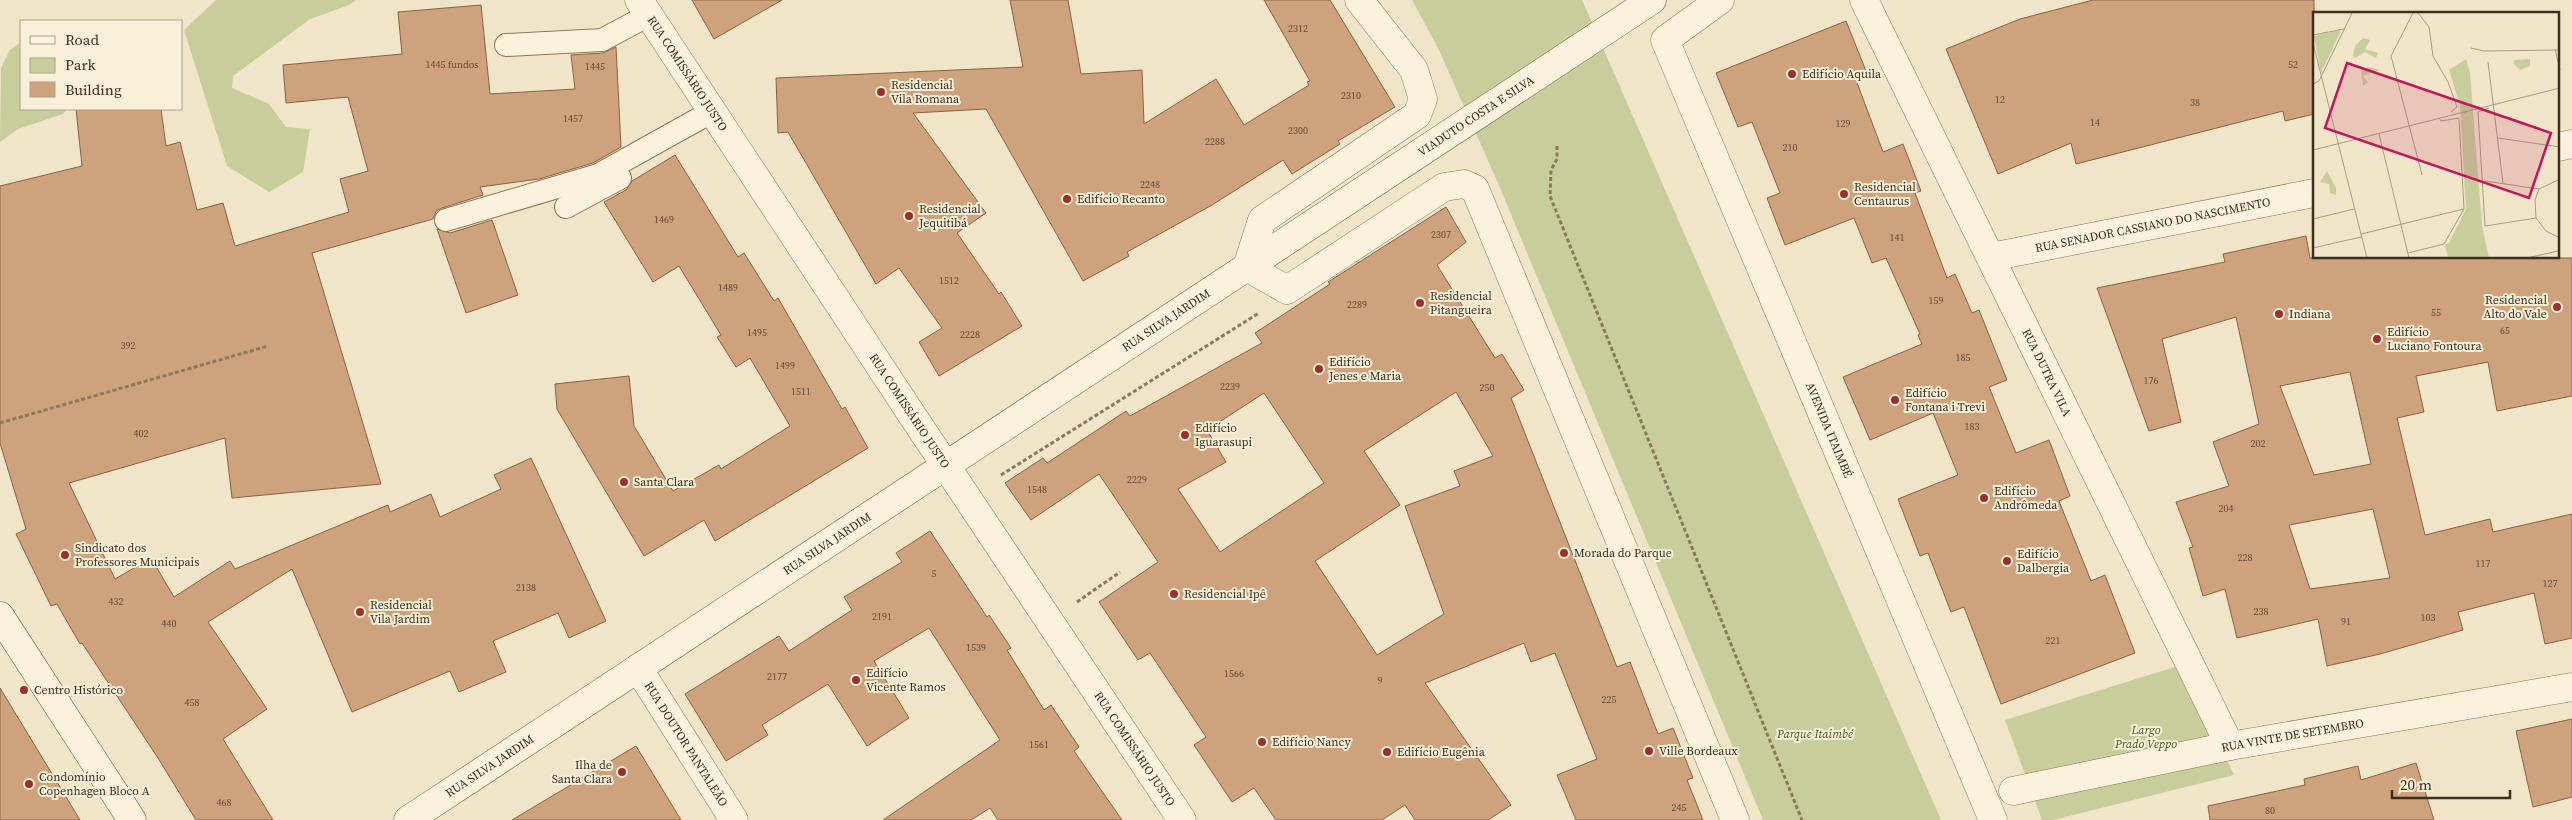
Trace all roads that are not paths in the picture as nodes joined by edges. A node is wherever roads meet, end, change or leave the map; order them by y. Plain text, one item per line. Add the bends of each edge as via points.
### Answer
1 (1359, 0) edge
2 (1652, 0) edge
3 (1720, 0) edge
4 (1864, 0) edge
5 (644, 8) edge
6 (506, 45) dead end
7 (716, 117) junction
8 (2313, 193) edge
9 (566, 207) dead end
10 (446, 220) dead end
11 (1299, 233) joint
12 (1991, 257) junction
13 (1246, 267) junction
14 (945, 466) junction
15 (0, 616) edge
16 (638, 668) junction
17 (2572, 687) edge
18 (2230, 746) junction
19 (2013, 791) dead end
20 (132, 820) edge
21 (408, 820) edge
22 (734, 820) edge
23 (1182, 820) edge
24 (1735, 820) edge
25 (1992, 820) edge

1 - 13 street via 1414,70 1423,99 1417,114 1262,220
2 - 11 street, VIADUTO COSTA E SILVA
3 - 25 street, AVENIDA ITAIMBÉ via 1665,40
4 - 12 street, RUA DUTRA VILA
5 - 6 lane via 602,40
5 - 7 street, RUA COMISSÁRIO JUSTO
7 - 9 lane
7 - 10 lane via 598,175
7 - 14 street, RUA COMISSÁRIO JUSTO
8 - 12 street, RUA SENADOR CASSIANO DO NASCIMENTO
11 - 13 street, RUA SILVA JARDIM
12 - 18 street, RUA DUTRA VILA
13 - 14 street, RUA SILVA JARDIM
13 - 24 street via 1287,290 1444,187 1464,184 1475,189
14 - 16 street, RUA SILVA JARDIM
14 - 23 street, RUA COMISSÁRIO JUSTO
15 - 20 street
16 - 21 street, RUA SILVA JARDIM
16 - 22 street, RUA DOUTOR PANTALEÃO
17 - 18 street, RUA VINTE DE SETEMBRO
18 - 19 street, RUA VINTE DE SETEMBRO

